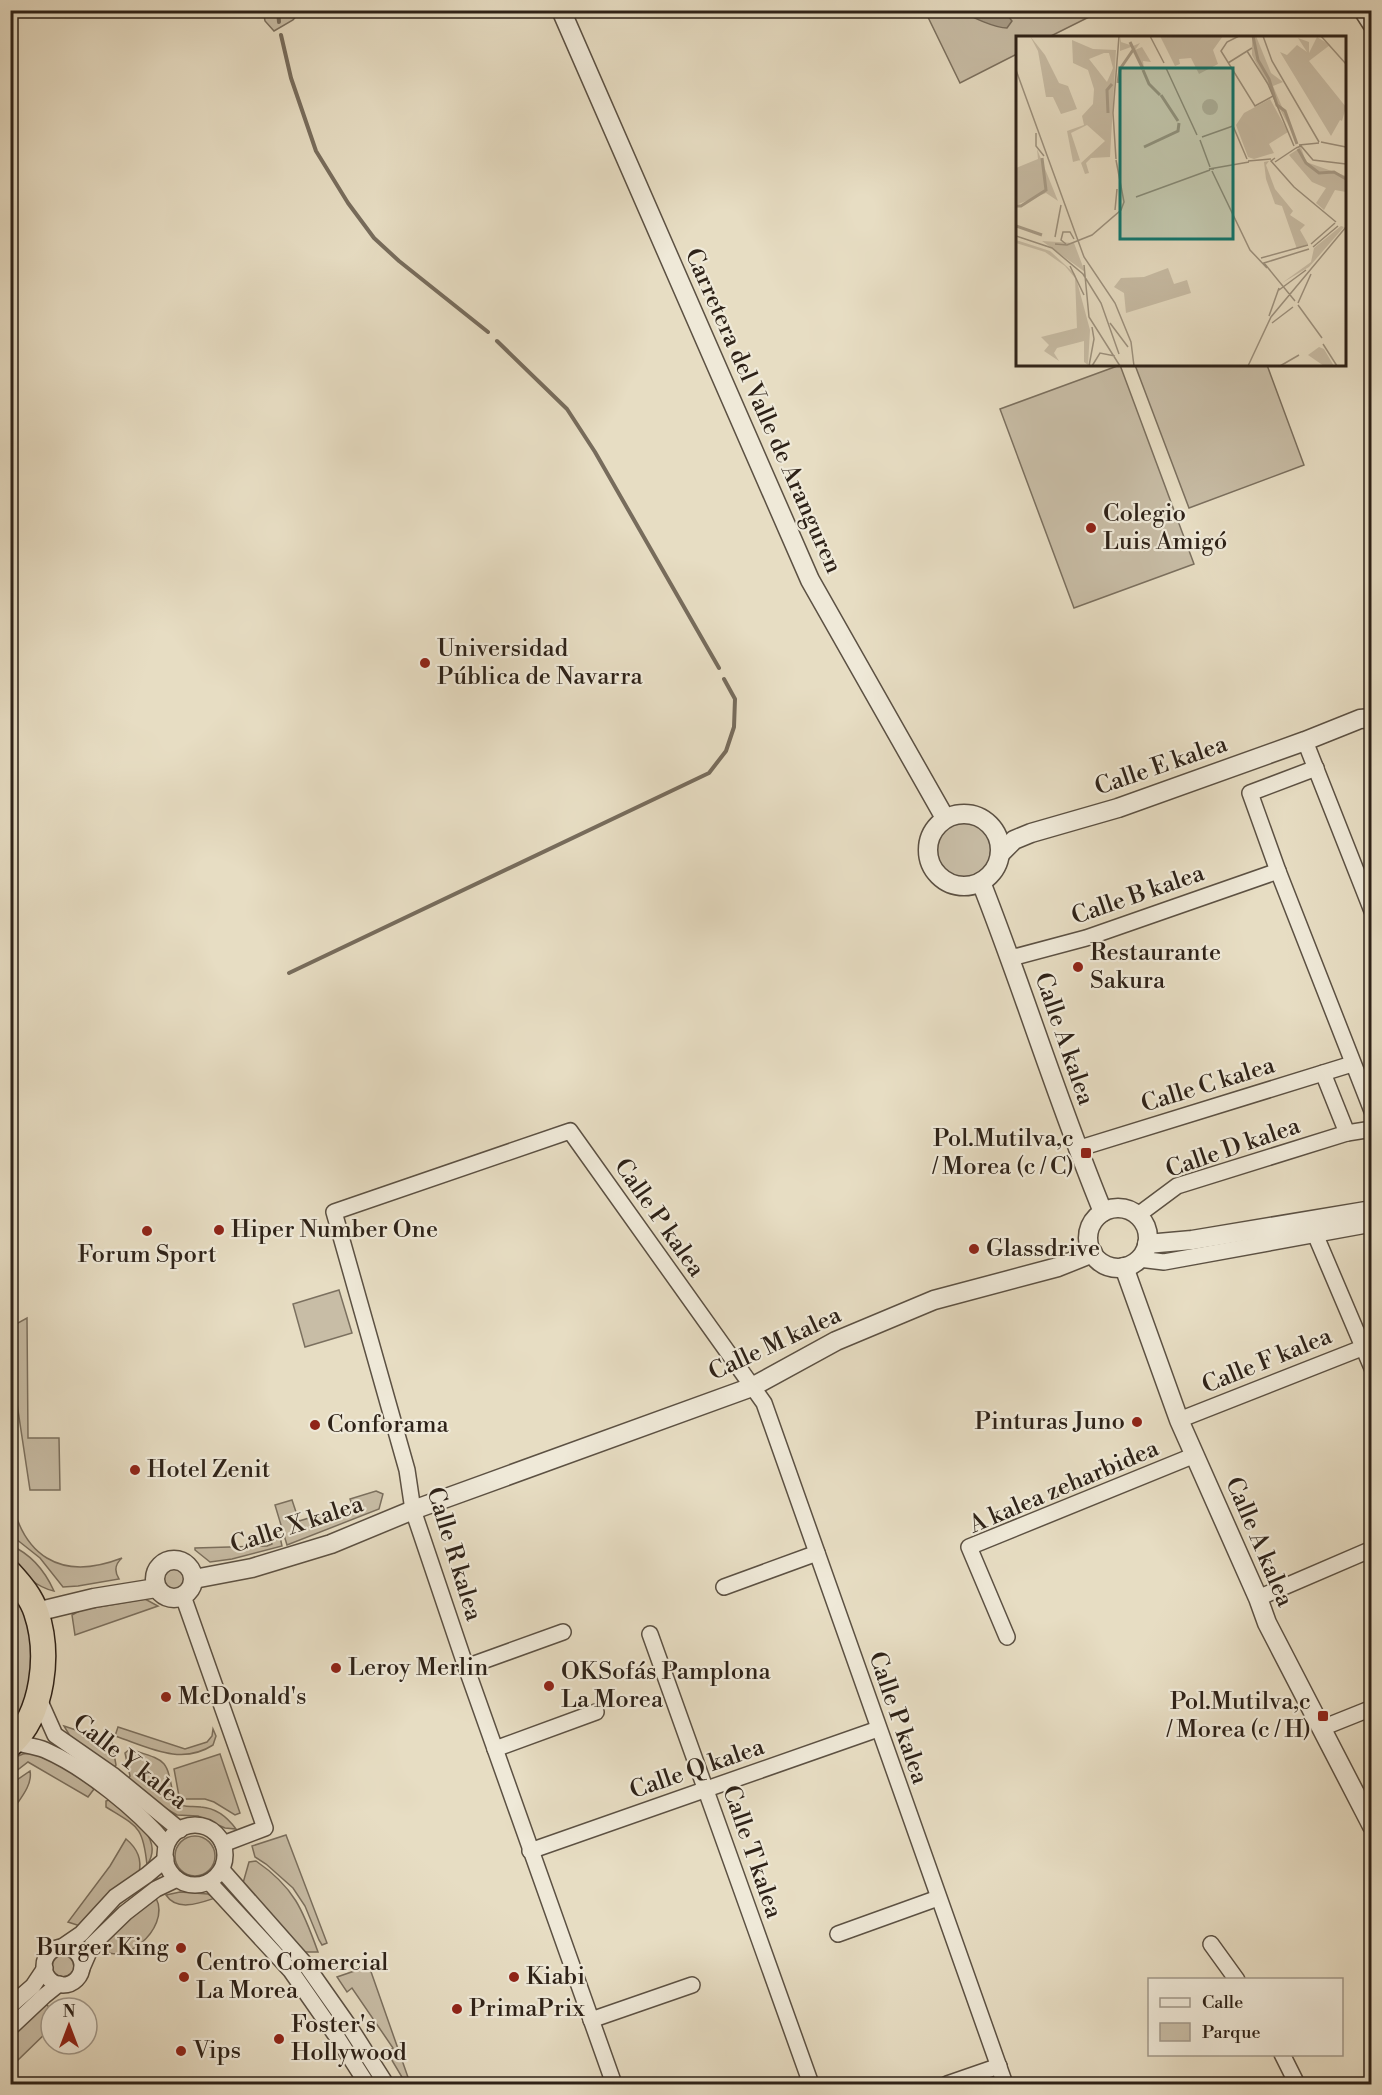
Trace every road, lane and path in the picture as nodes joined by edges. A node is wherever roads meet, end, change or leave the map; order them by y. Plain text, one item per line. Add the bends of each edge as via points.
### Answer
1 (561, 10) edge
2 (1363, 10) edge
3 (1371, 24) edge
4 (1371, 718) edge
5 (1305, 741) junction
6 (1316, 768) junction
7 (945, 818) junction
8 (992, 827) junction
9 (1031, 832) junction
10 (1000, 854) junction
11 (1278, 871) junction
12 (981, 882) junction
13 (1371, 911) edge
14 (1011, 958) junction
15 (1353, 1064) junction
16 (1323, 1073) junction
17 (1371, 1111) edge
18 (1371, 1129) edge
19 (1347, 1133) junction
20 (1077, 1149) junction
21 (1371, 1210) edge
22 (334, 1212) joint
23 (1103, 1212) junction
24 (1138, 1215) junction
25 (1371, 1224) edge
26 (1314, 1227) junction
27 (1093, 1253) junction
28 (1137, 1257) junction
29 (1367, 1345) edge
30 (1371, 1368) edge
31 (752, 1387) junction
32 (1179, 1420) junction
33 (1195, 1455) junction
34 (413, 1509) junction
35 (1371, 1549) edge
36 (817, 1554) junction
37 (10, 1573) edge
38 (194, 1580) junction
39 (724, 1587) dead end
40 (156, 1588) junction
41 (183, 1596) junction
42 (1258, 1598) junction
43 (36, 1612) junction
44 (563, 1632) dead end
45 (650, 1634) dead end
46 (1007, 1637) dead end
47 (466, 1667) junction
48 (38, 1697) junction
49 (1371, 1708) edge
50 (596, 1712) dead end
51 (1322, 1728) junction
52 (878, 1729) junction
53 (12, 1744) edge
54 (495, 1749) junction
55 (706, 1789) junction
56 (1371, 1826) edge
57 (180, 1830) junction
58 (223, 1844) junction
59 (530, 1851) junction
60 (166, 1852) junction
61 (222, 1870) junction
62 (177, 1879) junction
63 (209, 1882) junction
64 (938, 1898) junction
65 (838, 1934) dead end
66 (1210, 1944) dead end
67 (62, 1947) junction
68 (45, 1968) junction
69 (82, 1968) junction
70 (1235, 1978) edge
71 (59, 1984) junction
72 (692, 1985) dead end
73 (10, 2006) edge
74 (591, 2020) junction
75 (10, 2028) edge
76 (1282, 2056) edge
77 (999, 2066) junction
78 (367, 2085) edge
79 (386, 2085) edge
80 (614, 2085) edge
81 (811, 2085) edge
82 (947, 2085) edge
83 (1005, 2085) edge
84 (1297, 2085) edge

1 - 7 street, Carretera del Valle de Aranguren via 810,580
2 - 3 street
4 - 5 street, Calle E kalea
5 - 6 street
5 - 9 street, Calle E kalea via 1118,808
6 - 11 street via 1250,793
6 - 13 street
7 - 8 street via 962,813 979,817
7 - 12 street via 932,831 927,849 929,862 939,877 960,887
8 - 9 street
8 - 10 street via 999,840
9 - 10 street via 1014,840
10 - 12 street via 994,871
11 - 14 street, Calle B kalea via 1086,938
11 - 15 street
12 - 14 street, Calle A kalea
14 - 20 street, Calle A kalea
15 - 16 street, Calle C kalea
15 - 17 street
16 - 19 street
16 - 20 street, Calle C kalea
18 - 19 street, Calle D kalea
19 - 24 street, Calle D kalea via 1177,1186
20 - 23 street, Calle A kalea
21 - 26 street
22 - 31 street, Calle P kalea via 570,1131
22 - 34 street, Calle R kalea via 407,1470
23 - 24 street via 1121,1208
23 - 27 street via 1095,1218 1088,1235
24 - 28 street via 1148,1234
25 - 26 street
26 - 28 street via 1192,1240
26 - 29 street
27 - 28 street via 1106,1265
27 - 31 street, Calle M kalea via 1058,1267 934,1300 836,1341
28 - 32 street, Calle A kalea
29 - 30 street
29 - 32 street, Calle F kalea
31 - 34 street, Calle M kalea
31 - 36 street, Calle P kalea via 764,1403
32 - 33 street, Calle A kalea
33 - 42 street, Calle A kalea
33 - 46 street, A kalea zeharbidea via 969,1547
34 - 38 street, Calle X kalea via 331,1544 252,1568
34 - 47 street, Calle R kalea
35 - 42 street
36 - 39 street
36 - 52 street, Calle P kalea
37 - 43 highway via 24,1587
38 - 40 street via 190,1567 172,1559 158,1567 154,1577
38 - 41 street
40 - 41 street via 169,1598
40 - 43 street
41 - 58 street via 265,1828
42 - 51 street, Calle A kalea
43 - 48 highway via 44,1665
44 - 47 street
45 - 55 street, Calle T kalea
47 - 54 street, Calle R kalea
48 - 53 highway
48 - 57 street, Calle Y kalea via 55,1735 114,1776
49 - 51 street
50 - 54 street
51 - 56 street, Calle A kalea
52 - 55 street, Calle Q kalea
52 - 64 street, Calle P kalea
53 - 60 street, Calle Y kalea via 44,1750 88,1775 152,1827
54 - 59 street, Calle R kalea
55 - 59 street, Calle Q kalea
55 - 81 street, Calle T kalea
57 - 58 street via 200,1826 217,1835
57 - 60 street via 171,1837
58 - 61 street
59 - 74 street, Calle R kalea
60 - 62 street via 168,1866
60 - 67 street via 147,1875 115,1897 81,1934
61 - 63 street
61 - 79 street via 313,1974
62 - 63 street via 192,1885
62 - 69 street via 156,1889 125,1913 92,1945
63 - 78 street via 291,1971
64 - 65 street
64 - 77 street, Calle P kalea
66 - 70 street
67 - 68 street via 49,1953
67 - 69 street via 77,1952
68 - 71 street via 51,1980
68 - 73 street via 33,1986
69 - 71 street via 72,1983
71 - 75 street
72 - 74 street
74 - 80 street, Calle R kalea
76 - 84 street
77 - 82 street
77 - 83 street, Calle P kalea

